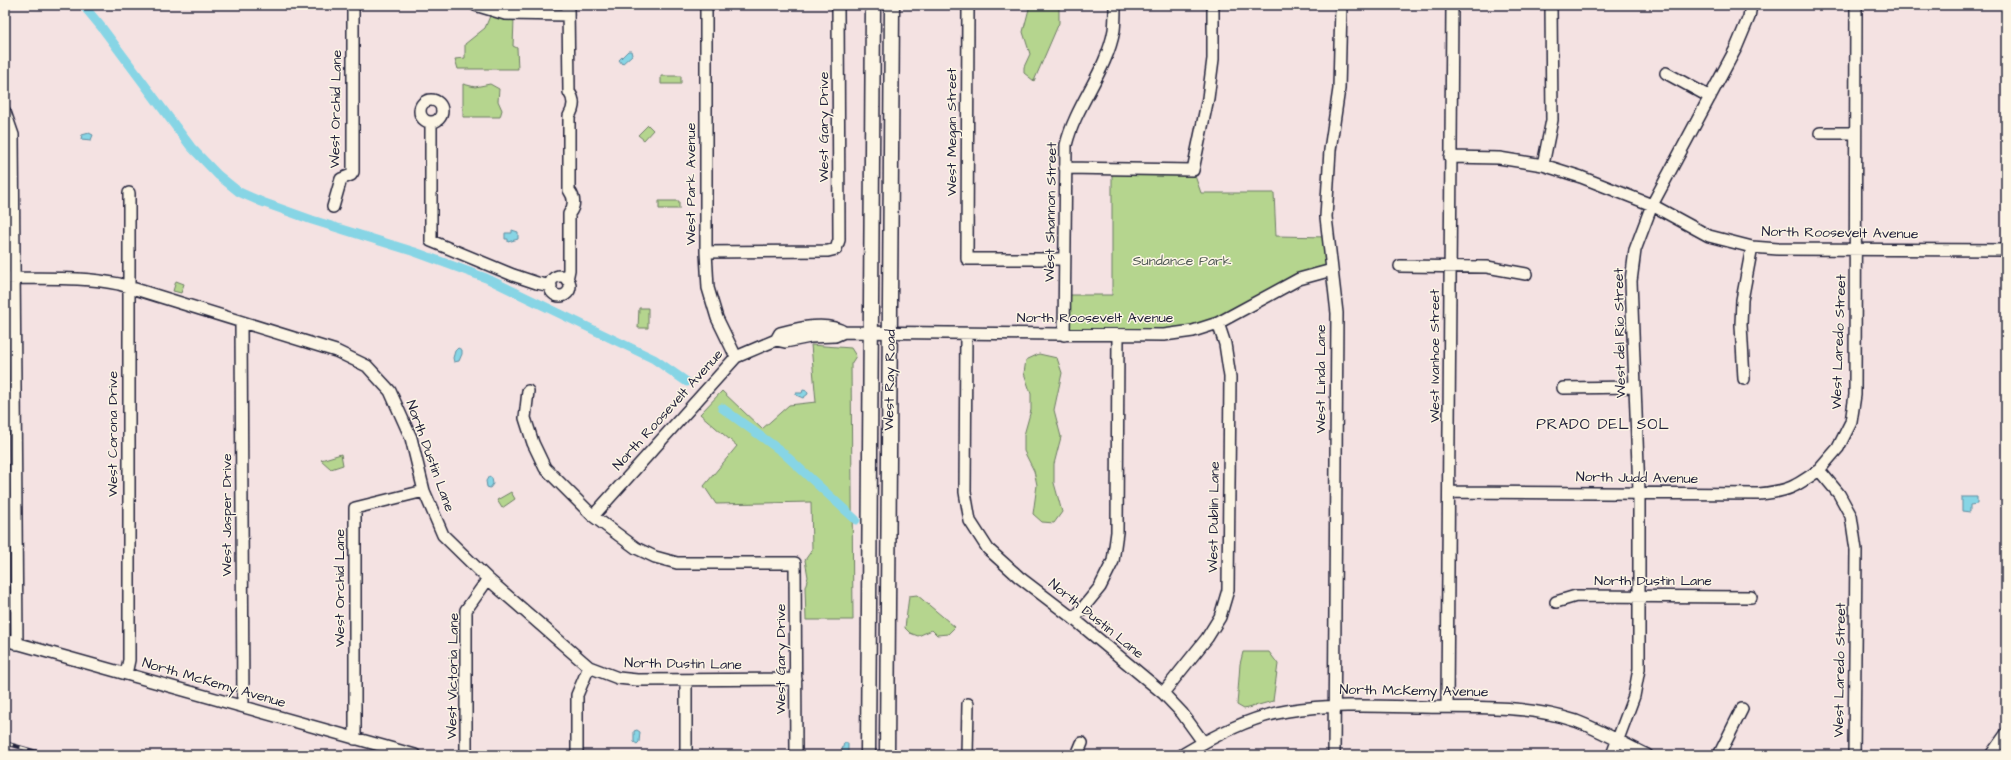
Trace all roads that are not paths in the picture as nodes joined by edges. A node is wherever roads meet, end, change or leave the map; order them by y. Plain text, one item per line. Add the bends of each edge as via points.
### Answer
1 (352, 5) edge
2 (475, 5) edge
3 (706, 5) edge
4 (838, 5) edge
5 (873, 5) edge
6 (892, 5) edge
7 (968, 5) edge
8 (1115, 5) edge
9 (1213, 5) edge
10 (1341, 5) edge
11 (1452, 5) edge
12 (1551, 5) edge
13 (1751, 5) edge
14 (1856, 5) edge
15 (494, 8) edge
16 (568, 10) edge
17 (1666, 73) dead end
18 (1710, 97) junction
19 (5, 112) edge
20 (431, 122) dead end
21 (1820, 132) dead end
22 (1855, 133) junction
23 (1450, 157) junction
24 (1543, 165) junction
25 (1065, 168) junction
26 (128, 193) dead end
27 (1652, 205) junction
28 (333, 207) dead end
29 (1752, 247) junction
30 (1856, 250) junction
31 (2006, 250) edge
32 (706, 252) junction
33 (1064, 259) junction
34 (1400, 266) dead end
35 (1450, 266) junction
36 (1332, 270) junction
37 (1526, 274) dead end
38 (10, 278) edge
39 (567, 280) junction
40 (128, 286) junction
41 (551, 286) junction
42 (241, 323) junction
43 (1218, 323) junction
44 (871, 333) junction
45 (890, 333) junction
46 (966, 334) junction
47 (1064, 334) junction
48 (1118, 334) junction
49 (736, 357) junction
50 (1744, 380) dead end
51 (1635, 387) junction
52 (1563, 388) dead end
53 (528, 391) dead end
54 (1819, 470) junction
55 (424, 491) junction
56 (1449, 492) junction
57 (1639, 492) junction
58 (592, 516) junction
59 (488, 579) junction
60 (1639, 596) junction
61 (1751, 597) dead end
62 (1556, 602) dead end
63 (1074, 619) junction
64 (5, 640) edge
65 (17, 644) junction
66 (589, 667) junction
67 (126, 674) junction
68 (796, 679) junction
69 (686, 680) junction
70 (1163, 693) junction
71 (968, 704) dead end
72 (243, 706) junction
73 (1334, 706) junction
74 (1447, 707) junction
75 (1742, 709) dead end
76 (2006, 734) edge
77 (355, 739) junction
78 (1618, 741) junction
79 (1203, 742) junction
80 (1082, 743) dead end
81 (415, 755) edge
82 (466, 755) edge
83 (577, 755) edge
84 (686, 755) edge
85 (796, 755) edge
86 (868, 755) edge
87 (886, 755) edge
88 (967, 755) edge
89 (1077, 755) edge
90 (1182, 755) edge
91 (1334, 755) edge
92 (1612, 755) edge
93 (1647, 755) edge
94 (1719, 755) edge
95 (1854, 755) edge
96 (1992, 755) edge

1 - 28 street, West Orchid Lane via 352,172 338,184
2 - 15 street
3 - 32 street, West Park Avenue
4 - 32 street, West Gary Drive via 840,240 836,249
5 - 44 main road, West Ray Road
6 - 45 main road, West Ray Road
7 - 33 street, West Megan Street via 967,259
8 - 25 street, West Shannon Street via 1114,30 1105,58 1070,127
9 - 25 street via 1208,98 1193,170
10 - 36 street, West Linda Lane via 1338,90 1330,150 1326,217
11 - 23 street, West Ivanhoe Street
12 - 24 street via 1552,120
13 - 18 street, West del Rio Street via 1749,17 1736,48
14 - 22 street, West Laredo Street
15 - 16 street via 515,15
16 - 39 street via 569,92 573,97 573,110 569,116 569,190 566,194 566,209 569,214
17 - 18 street
18 - 27 street, West del Rio Street
19 - 38 street via 13,135
20 - 41 street via 431,241 513,275
21 - 22 street
22 - 30 street, West Laredo Street
23 - 24 street, North Roosevelt Avenue via 1499,158
23 - 35 street, West Ivanhoe Street
24 - 27 street, North Roosevelt Avenue via 1582,177
25 - 33 street, West Shannon Street
26 - 40 street, West Corona Drive
27 - 29 street, North Roosevelt Avenue via 1709,236
27 - 51 street, West del Rio Street via 1635,250 1631,282
29 - 30 street, North Roosevelt Avenue
29 - 50 street via 1742,300
30 - 31 street, North Roosevelt Avenue
30 - 54 street, West Laredo Street via 1855,395 1851,422 1838,448
32 - 49 street, West Park Avenue via 708,288 718,318
33 - 47 street, West Shannon Street
34 - 35 street
35 - 37 street via 1487,267
35 - 56 street, West Ivanhoe Street
36 - 43 street, North Roosevelt Avenue via 1299,279
36 - 73 street, West Linda Lane via 1336,313
38 - 40 street, North Dustin Lane via 101,280
38 - 65 street
39 - 41 street via 555,278
39 - 41 street via 569,289 563,296 554,294
40 - 42 street, North Dustin Lane
40 - 67 street, West Corona Drive via 129,660
42 - 55 street, North Dustin Lane via 336,351 367,366 390,391 411,438
42 - 72 street, West Jasper Drive
43 - 48 street, North Roosevelt Avenue via 1193,331
43 - 70 street, West Dublin Lane via 1225,344 1230,378 1228,590 1220,617 1207,638
44 - 45 street, North Roosevelt Avenue
44 - 49 street, North Roosevelt Avenue via 844,332 835,336 785,342 776,340
44 - 86 main road, West Ray Road
45 - 46 street, North Roosevelt Avenue
45 - 87 main road, West Ray Road
46 - 47 street, North Roosevelt Avenue
46 - 63 street, North Dustin Lane via 965,492 970,521 988,549 1019,577
47 - 48 street, North Roosevelt Avenue
48 - 63 street via 1117,532 1113,561 1100,587
49 - 58 street, North Roosevelt Avenue
51 - 52 street
51 - 57 street, West del Rio Street
53 - 58 street via 525,418 545,468
54 - 57 street, North Judd Avenue via 1797,486 1783,491 1759,494
54 - 95 street, West Laredo Street via 1851,516 1856,550
55 - 59 street, North Dustin Lane via 443,535
55 - 77 street, West Orchid Lane via 355,508
56 - 57 street, North Judd Avenue
56 - 74 street, West Ivanhoe Street
57 - 60 street, West del Rio Street
58 - 68 street, West Gary Drive via 636,548 677,563 795,563
59 - 66 street, North Dustin Lane
59 - 82 street, West Victoria Lane via 466,610
60 - 61 street, North Dustin Lane
60 - 62 street, North Dustin Lane via 1576,596
60 - 78 street, West del Rio Street via 1639,669 1634,696
63 - 70 street, North Dustin Lane
64 - 65 street, North McKemy Avenue
65 - 67 street, North McKemy Avenue
66 - 69 street, North Dustin Lane via 618,678
66 - 83 street via 577,695
67 - 72 street, North McKemy Avenue
68 - 69 street, North Dustin Lane
68 - 85 street, West Gary Drive
69 - 84 street
70 - 79 street, North Dustin Lane via 1182,713
71 - 88 street
72 - 77 street, North McKemy Avenue
73 - 74 street, North McKemy Avenue
73 - 79 street, North McKemy Avenue via 1287,711 1263,717
73 - 91 street, West Linda Lane
74 - 78 street, North McKemy Avenue via 1498,707 1536,711 1576,722
75 - 94 street
76 - 96 street
77 - 81 street, North McKemy Avenue
78 - 92 street, West del Rio Street
78 - 93 street, North McKemy Avenue
79 - 90 street, North McKemy Avenue
80 - 89 street

